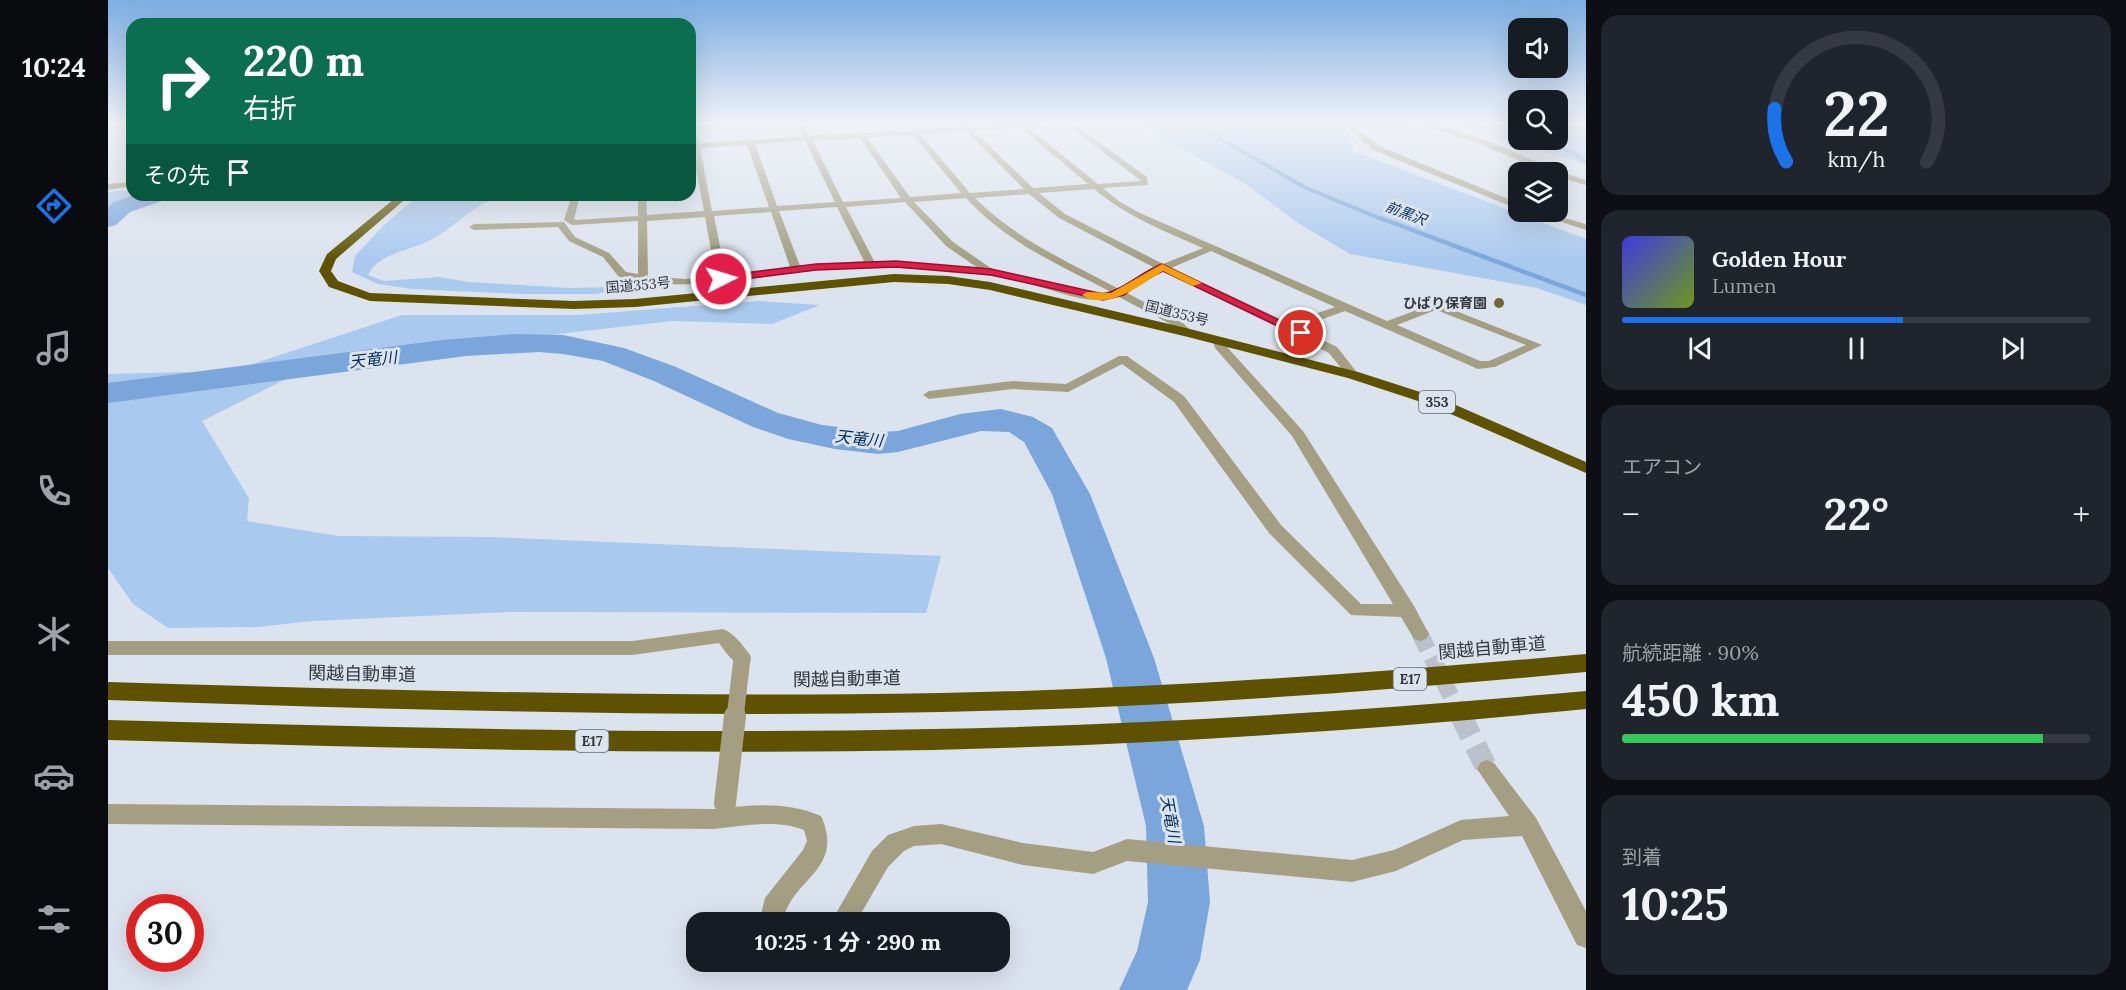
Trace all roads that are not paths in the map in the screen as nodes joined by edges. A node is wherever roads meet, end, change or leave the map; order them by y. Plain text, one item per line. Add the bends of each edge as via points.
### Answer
1 (698, 169) edge
2 (760, 169) edge
3 (823, 169) edge
4 (885, 169) edge
5 (946, 169) edge
6 (1009, 169) edge
7 (1073, 169) edge
8 (1130, 169) edge
9 (1428, 169) edge
10 (1568, 177) edge
11 (1586, 183) edge
12 (126, 185) edge
13 (108, 187) edge
14 (1094, 187) junction
15 (1031, 191) junction
16 (968, 195) junction
17 (906, 200) junction
18 (398, 201) edge
19 (575, 201) edge
20 (642, 201) edge
21 (1508, 202) edge
22 (841, 204) junction
23 (775, 209) junction
24 (709, 214) junction
25 (643, 218) junction
26 (1568, 222) edge
27 (474, 227) dead end
28 (1586, 227) edge
29 (1211, 248) junction
30 (870, 264) junction
31 (1162, 267) junction
32 (796, 270) junction
33 (991, 272) junction
34 (643, 278) junction
35 (721, 279) junction
36 (1120, 293) junction
37 (1345, 307) junction
38 (1388, 325) junction
39 (1289, 327) junction
40 (1186, 332) junction
41 (1219, 341) junction
42 (1353, 375) junction
43 (929, 395) dead end
44 (1586, 468) edge
45 (1408, 611) junction
46 (1420, 634) tunnel mouth
47 (108, 648) edge
48 (1586, 663) edge
49 (108, 691) edge
50 (1586, 700) edge
51 (108, 730) edge
52 (1487, 769) tunnel mouth
53 (720, 811) junction
54 (108, 814) edge
55 (1528, 825) junction
56 (772, 912) edge
57 (849, 912) edge
58 (1586, 936) edge

1 - 24 street
2 - 23 street
3 - 22 street
4 - 17 street
5 - 16 street
6 - 15 street
7 - 14 street
8 - 14 street via 1146,181
9 - 21 street
10 - 11 street
12 - 13 street
14 - 15 street
14 - 29 street via 1137,215
15 - 16 street
15 - 31 street via 1069,220
16 - 17 street
16 - 36 street via 1016,237
17 - 22 street
17 - 33 street via 927,226
18 - 40 highway, 国道353号 / 353 via 331,257 325,271 333,284 351,292 392,299 604,305 837,282 920,278 990,286
19 - 25 street via 570,222
20 - 25 street
22 - 23 street
22 - 30 street
23 - 24 street
23 - 32 street
24 - 25 street
24 - 35 street
25 - 34 street
26 - 28 street
27 - 34 street via 561,224 572,239 606,255 623,275
29 - 31 street
29 - 37 street
30 - 32 street
30 - 33 street
31 - 36 street
31 - 39 street
32 - 35 street
33 - 36 street via 1103,297
34 - 35 street via 661,283
36 - 40 street via 1179,324
37 - 38 street
37 - 39 street
38 - 38 street via 1478,364 1491,364 1536,345 1436,306
39 - 42 street via 1333,351
40 - 41 highway, 国道353号 / 353
41 - 42 highway, 国道353号 / 353
41 - 45 street via 1221,348 1298,434
42 - 44 highway, 国道353号 / 353 via 1436,402
43 - 45 street via 1013,385 1068,388 1123,359 1179,399 1275,530 1357,610
45 - 46 street
47 - 53 street, bridge via 632,648 723,636 742,658
48 - 49 highway, 関越自動車道 / E17 via 1233,691 854,704 603,704
50 - 51 highway, E17 via 1249,726 858,740 596,741
52 - 55 street
53 - 54 street
53 - 56 street via 800,816 813,823 818,841 812,857
55 - 57 street via 1461,830 1396,860 1352,871 1127,850 1093,863 1023,854 941,834 914,836 896,843 880,859
55 - 58 street

